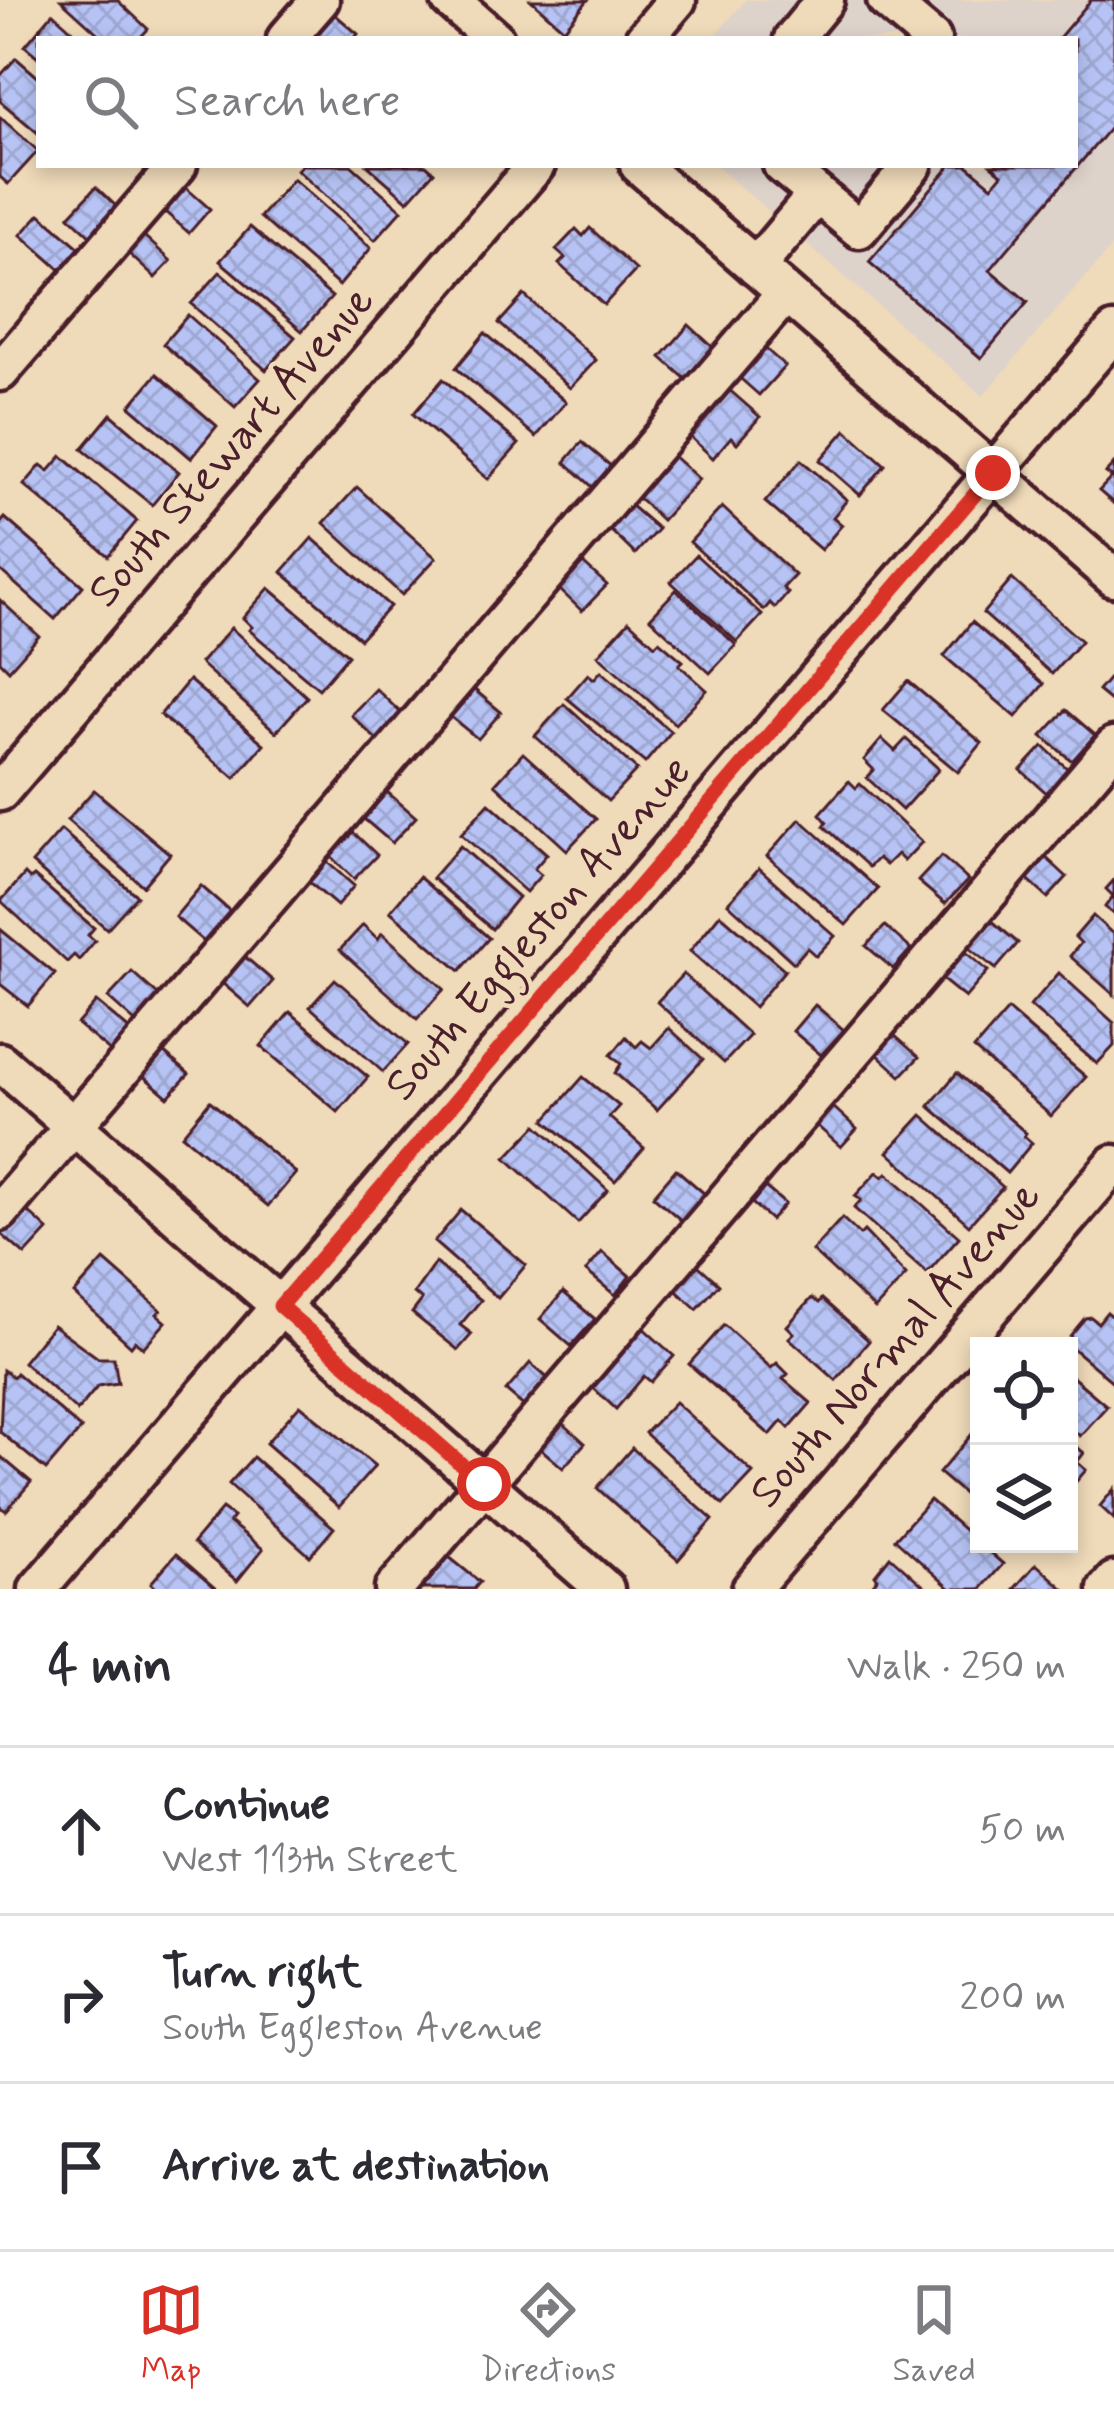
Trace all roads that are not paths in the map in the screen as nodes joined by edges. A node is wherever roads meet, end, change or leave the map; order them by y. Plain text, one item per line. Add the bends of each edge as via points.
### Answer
1 (320, 0) edge
2 (450, 0) edge
3 (677, 0) edge
4 (825, 0) edge
5 (886, 0) edge
6 (289, 36) edge
7 (492, 36) edge
8 (647, 36) edge
9 (795, 36) edge
10 (928, 36) edge
11 (175, 168) edge
12 (533, 168) edge
13 (642, 168) edge
14 (786, 168) edge
15 (911, 168) edge
16 (817, 194) junction
17 (756, 267) junction
18 (786, 293) junction
19 (1114, 332) edge
20 (0, 372) edge
21 (993, 473) junction
22 (1114, 578) edge
23 (1114, 746) edge
24 (0, 792) edge
25 (0, 1062) edge
26 (74, 1126) junction
27 (1114, 1164) edge
28 (0, 1212) edge
29 (280, 1306) junction
30 (484, 1484) junction
31 (1114, 1581) edge
32 (38, 1589) edge
33 (394, 1589) edge
34 (605, 1589) edge
35 (751, 1589) edge
36 (1107, 1589) edge

1 - 6 street
2 - 7 street
3 - 8 street
4 - 9 street
5 - 10 street
11 - 20 street
12 - 24 street, South Stewart Avenue
13 - 17 street
14 - 16 street
15 - 16 street via 859,229
16 - 17 street
17 - 18 street
18 - 21 street
18 - 26 street
19 - 21 street, South Eggleston Avenue
21 - 22 street
21 - 29 street, South Eggleston Avenue
23 - 30 street
25 - 26 street
26 - 28 street
26 - 29 street
27 - 35 street, South Normal Avenue
29 - 30 street
29 - 32 street, South Eggleston Avenue
30 - 33 street
30 - 34 street
31 - 36 street

